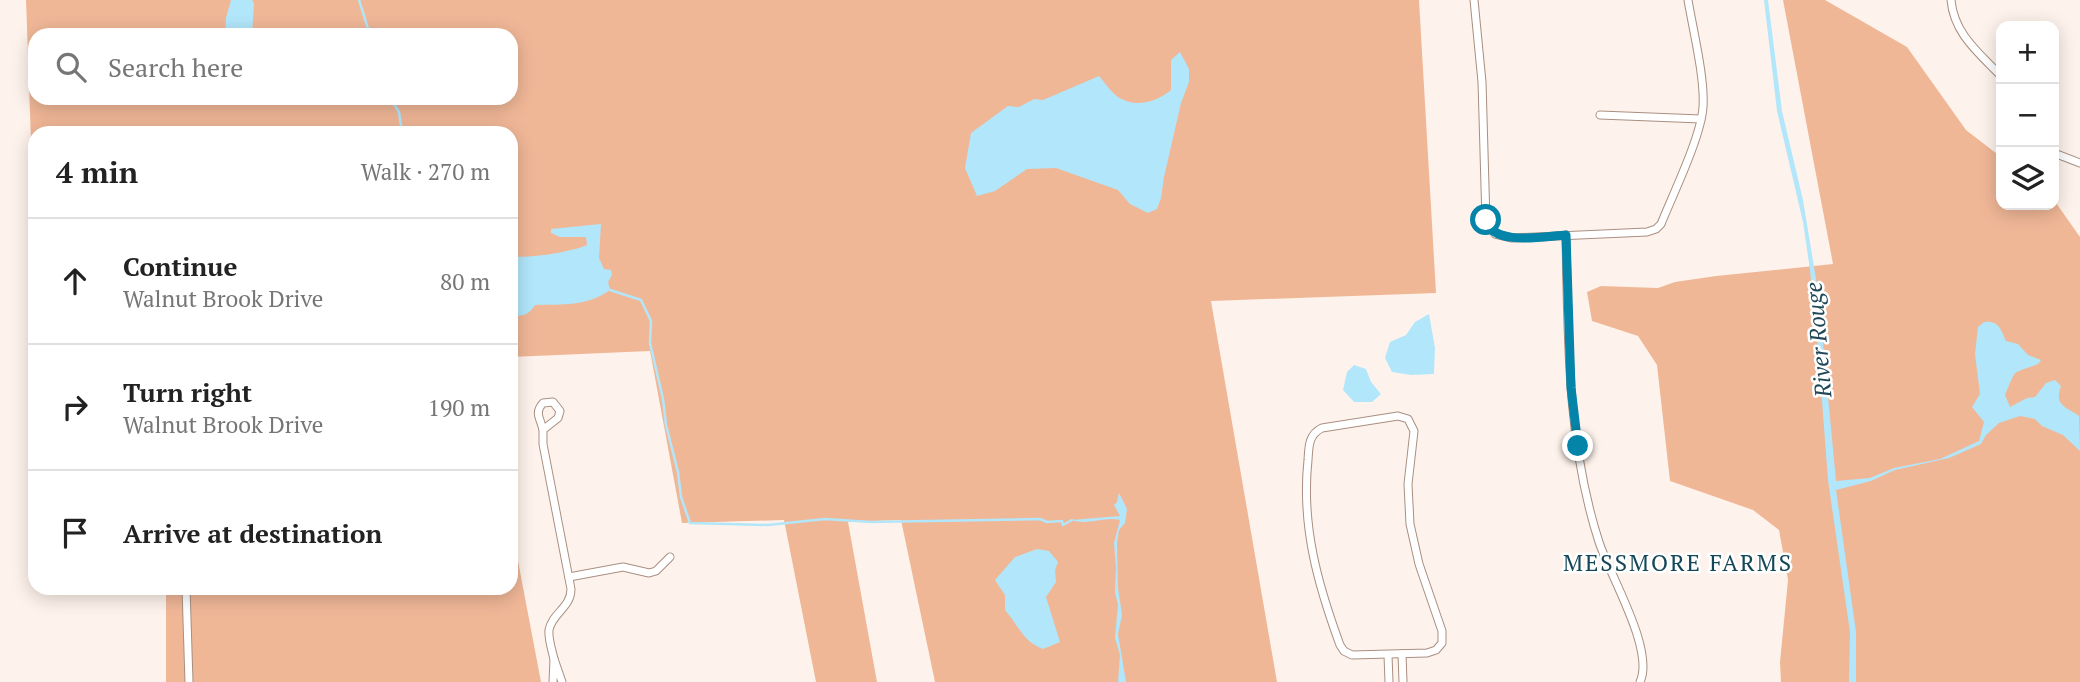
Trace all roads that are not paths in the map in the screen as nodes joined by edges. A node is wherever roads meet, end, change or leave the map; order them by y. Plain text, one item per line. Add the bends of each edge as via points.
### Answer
1 (1474, 0) edge
2 (1688, 0) edge
3 (1951, 0) edge
4 (1996, 71) edge
5 (1600, 115) dead end
6 (1701, 119) junction
7 (2059, 155) edge
8 (2080, 163) edge
9 (1566, 235) junction
10 (544, 429) dead end
11 (670, 556) dead end
12 (569, 577) junction
13 (187, 595) edge
14 (1402, 654) junction
15 (1388, 655) junction
16 (554, 659) junction
17 (1644, 680) edge
18 (189, 682) edge
19 (553, 682) edge
20 (562, 682) edge
21 (1389, 682) edge
22 (1403, 682) edge

1 - 9 street via 1487,225 1505,237
2 - 6 street via 1703,99
3 - 4 street via 1963,35
5 - 6 street
6 - 9 street via 1656,229
7 - 8 street
9 - 17 street via 1571,388 1578,446 1594,525 1639,640
10 - 12 street
11 - 12 street via 649,573 623,568
12 - 16 street via 569,602 549,632
13 - 18 street
14 - 15 street
14 - 15 street via 1433,652 1443,636 1410,524 1408,484 1414,432 1411,422 1398,416 1318,430 1310,441 1306,485 1311,551 1339,645 1352,655
14 - 22 street
15 - 21 street
16 - 19 street
16 - 20 street

